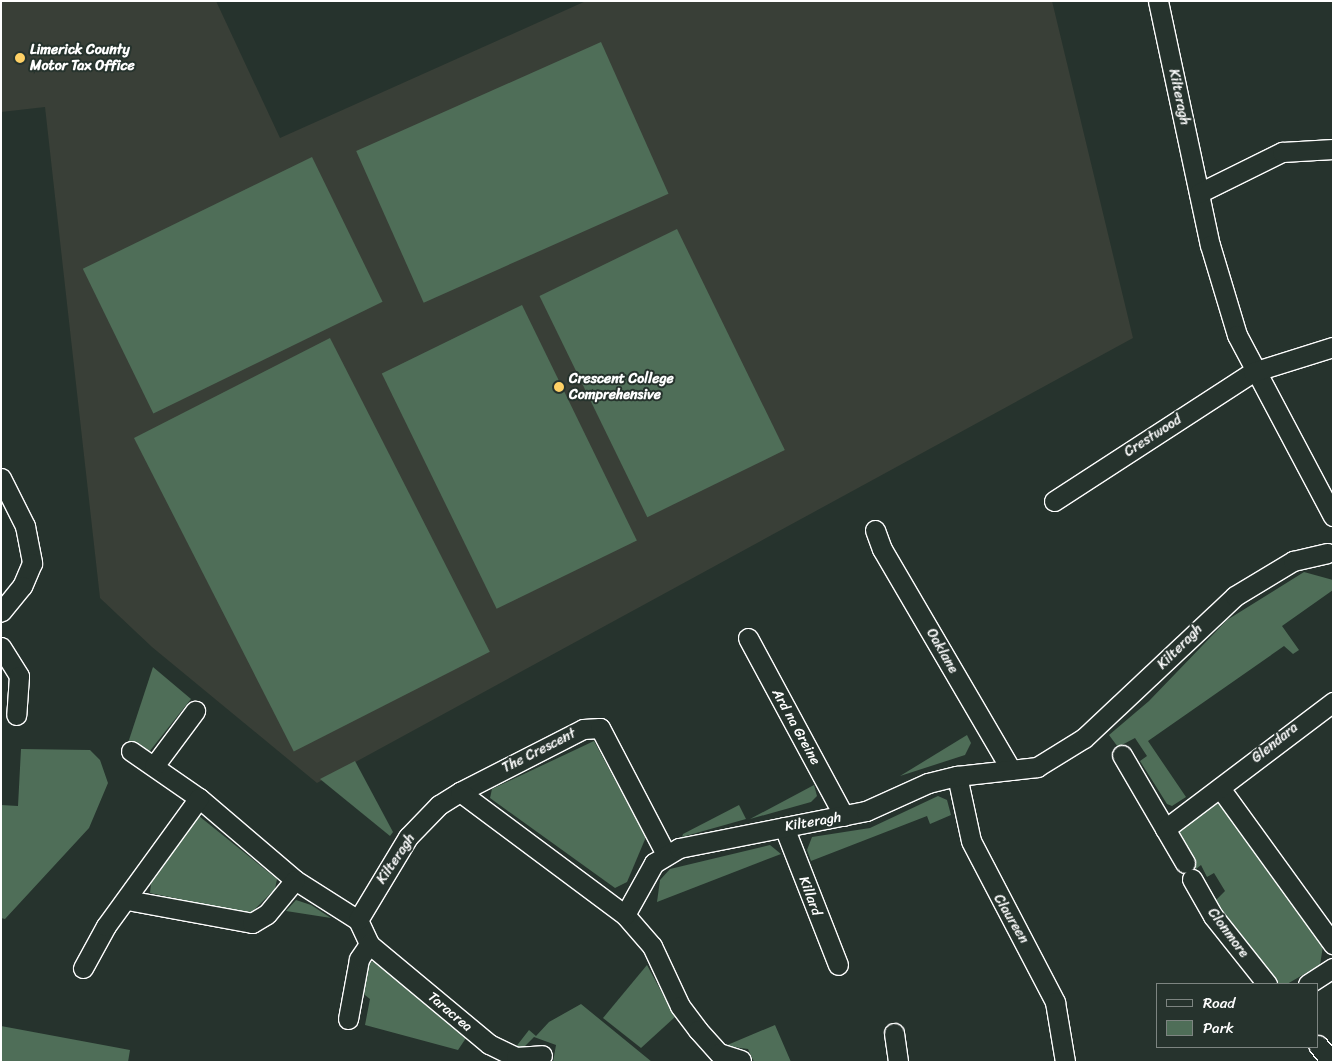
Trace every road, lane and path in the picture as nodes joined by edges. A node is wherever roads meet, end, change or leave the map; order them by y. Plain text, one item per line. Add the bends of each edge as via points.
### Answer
1 (1158, 1) edge
2 (1333, 149) edge
3 (1199, 193) junction
4 (1333, 347) edge
5 (1253, 372) junction
6 (1, 478) edge
7 (1054, 502) dead end
8 (1333, 516) edge
9 (875, 530) dead end
10 (1331, 552) edge
11 (1, 612) edge
12 (748, 638) dead end
13 (1, 647) edge
14 (9, 668) edge
15 (1333, 702) edge
16 (195, 711) dead end
17 (16, 715) dead end
18 (131, 752) dead end
19 (1122, 755) dead end
20 (154, 766) junction
21 (1011, 770) junction
22 (957, 776) junction
23 (1220, 788) junction
24 (460, 792) junction
25 (199, 798) junction
26 (844, 816) junction
27 (784, 827) junction
28 (1165, 829) junction
29 (666, 854) junction
30 (295, 880) junction
31 (127, 900) junction
32 (626, 914) junction
33 (358, 920) junction
34 (369, 944) junction
35 (1333, 944) edge
36 (838, 964) dead end
37 (83, 968) dead end
38 (1333, 968) edge
39 (1266, 983) edge
40 (1310, 983) edge
41 (348, 1019) dead end
42 (894, 1033) dead end
43 (1319, 1046) edge
44 (542, 1055) dead end
45 (741, 1060) dead end
46 (898, 1062) edge
47 (1065, 1062) edge
48 (1332, 1062) edge

1 - 3 street, Kilteragh
2 - 3 street via 1282,152
3 - 5 street, Kilteragh via 1226,301
4 - 5 street
5 - 7 street, Crestwood
5 - 8 street, Kilteragh
6 - 11 street via 25,526 32,552 29,573
9 - 21 street, Oaklane via 882,549
10 - 21 street, Kilteragh via 1293,561 1235,596 1084,738 1044,764
12 - 26 street, Ard na Greine
13 - 14 street
14 - 17 street
15 - 23 street, Glendara
16 - 20 street
18 - 20 street
19 - 28 street
20 - 25 street
21 - 22 street, Kilteragh
22 - 26 street, Kilteragh
22 - 47 street, Claureen via 970,841 1055,1002
23 - 28 street, Glendara
23 - 35 street
24 - 29 street, The Crescent via 583,728 600,728
24 - 32 street
24 - 33 street, Kilteragh via 439,805 408,837
25 - 30 street
25 - 31 street
26 - 27 street, Kilteragh
27 - 29 street, Kilteragh
27 - 36 street, Killard
28 - 39 street, Clonmore via 1213,916
29 - 32 street via 644,876
30 - 31 street via 266,914 252,923
30 - 33 street
31 - 37 street
32 - 45 street via 654,948 680,1006 698,1030 719,1054
33 - 34 street, Taracrea
34 - 41 street via 359,959
34 - 44 street, Taracrea via 490,1044 516,1057
38 - 40 street
42 - 46 street
43 - 48 street

